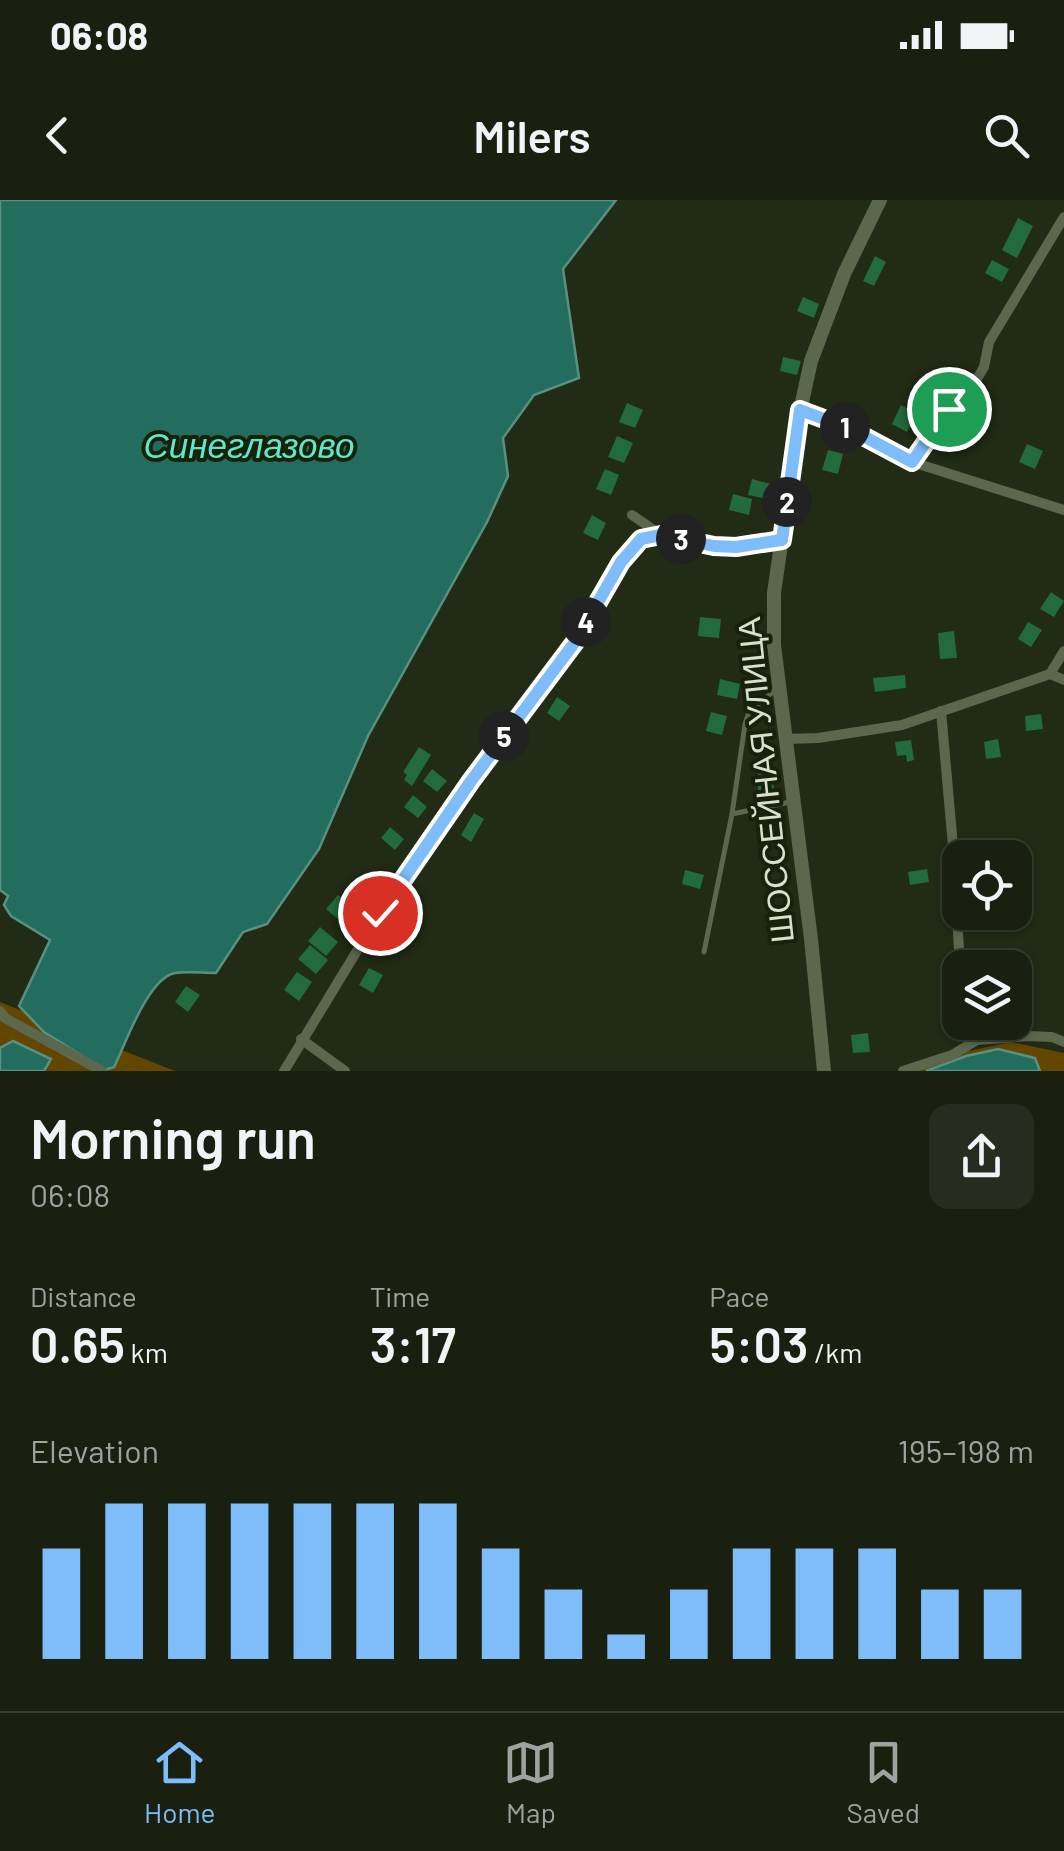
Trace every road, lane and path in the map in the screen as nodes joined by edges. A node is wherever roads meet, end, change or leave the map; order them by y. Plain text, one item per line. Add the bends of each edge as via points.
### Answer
1 (880, 200) edge
2 (1064, 217) edge
3 (800, 410) junction
4 (912, 462) junction
5 (1064, 510) edge
6 (632, 514) dead end
7 (661, 535) junction
8 (782, 540) junction
9 (1064, 651) edge
10 (1050, 674) junction
11 (1064, 680) edge
12 (779, 688) junction
13 (941, 711) junction
14 (786, 739) junction
15 (793, 801) junction
16 (732, 814) junction
17 (959, 950) edge
18 (704, 952) dead end
19 (0, 1011) edge
20 (1032, 1036) edge
21 (302, 1039) junction
22 (977, 1040) edge
23 (1064, 1042) edge
24 (102, 1071) edge
25 (284, 1071) edge
26 (345, 1071) edge
27 (824, 1071) edge
28 (903, 1071) edge

1 - 3 street, ШОССЕЙНАЯ УЛИЦА via 825,320
2 - 4 street via 988,342 984,367 963,402 949,409
3 - 4 street
3 - 8 street, ШОССЕЙНАЯ УЛИЦА
4 - 5 street
6 - 7 street
7 - 8 street via 736,547
7 - 21 street via 641,539 621,562 575,642 390,898
8 - 12 street, ШОССЕЙНАЯ УЛИЦА via 773,619
9 - 10 street
10 - 11 street
10 - 13 street
12 - 14 street, ШОССЕЙНАЯ УЛИЦА
12 - 16 lane via 749,712
13 - 14 street via 864,732
13 - 17 street
14 - 15 street, ШОССЕЙНАЯ УЛИЦА
15 - 16 lane
15 - 27 street, ШОССЕЙНАЯ УЛИЦА
16 - 18 lane
19 - 24 street
20 - 23 street
21 - 25 street
21 - 26 street
22 - 28 street

